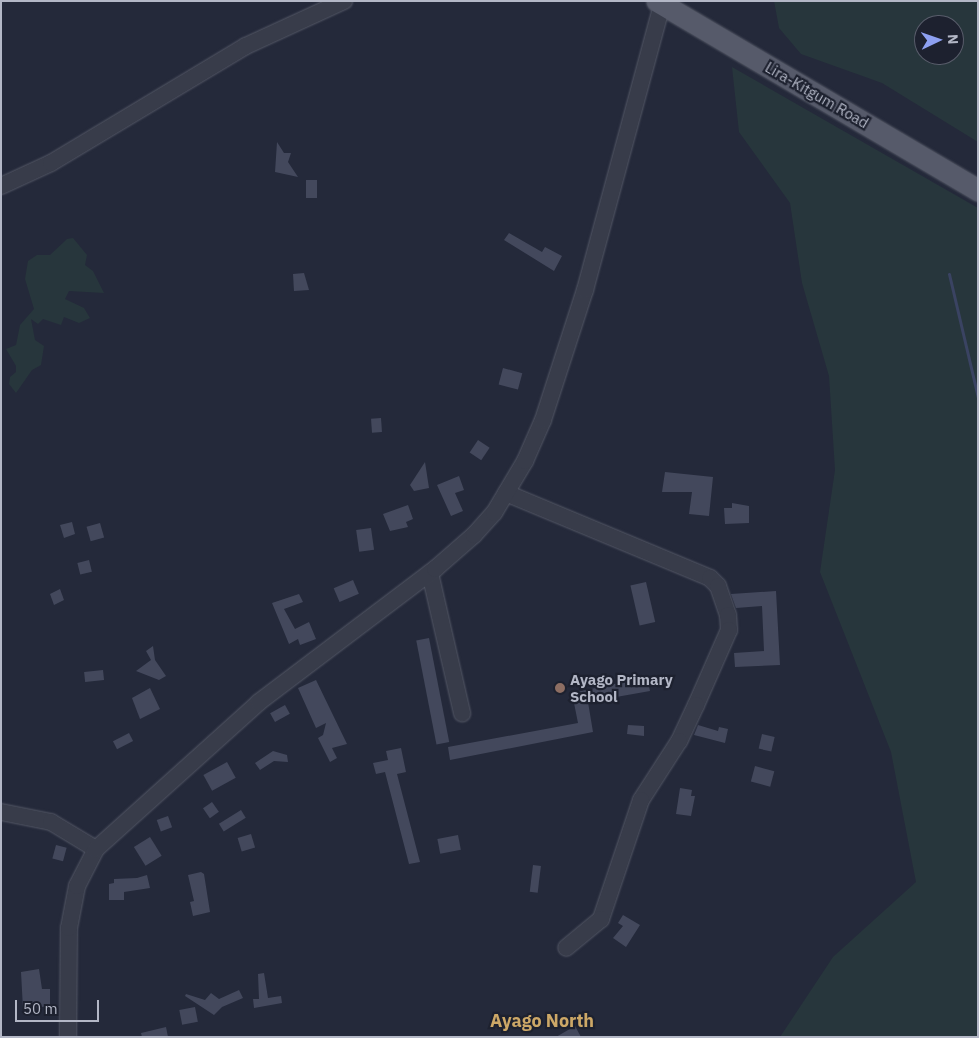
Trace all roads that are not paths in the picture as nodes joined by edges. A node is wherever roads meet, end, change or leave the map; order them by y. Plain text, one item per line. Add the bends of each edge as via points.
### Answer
1 (344, 1) edge
2 (660, 2) edge
3 (1, 186) edge
4 (978, 190) edge
5 (506, 493) junction
6 (430, 573) junction
7 (462, 712) dead end
8 (1, 812) edge
9 (96, 849) junction
10 (566, 948) dead end
11 (68, 1037) edge

1 - 3 street via 246,46 51,163
2 - 4 main road, Lira-Kitgum Road
2 - 5 street via 620,166 579,309 543,420 525,462
5 - 6 street via 474,535
5 - 10 street via 710,578 718,586 728,615 729,630 686,727 641,800 601,919
6 - 7 street
6 - 9 street via 259,702
8 - 9 street via 51,822
9 - 11 street via 78,886 69,928

